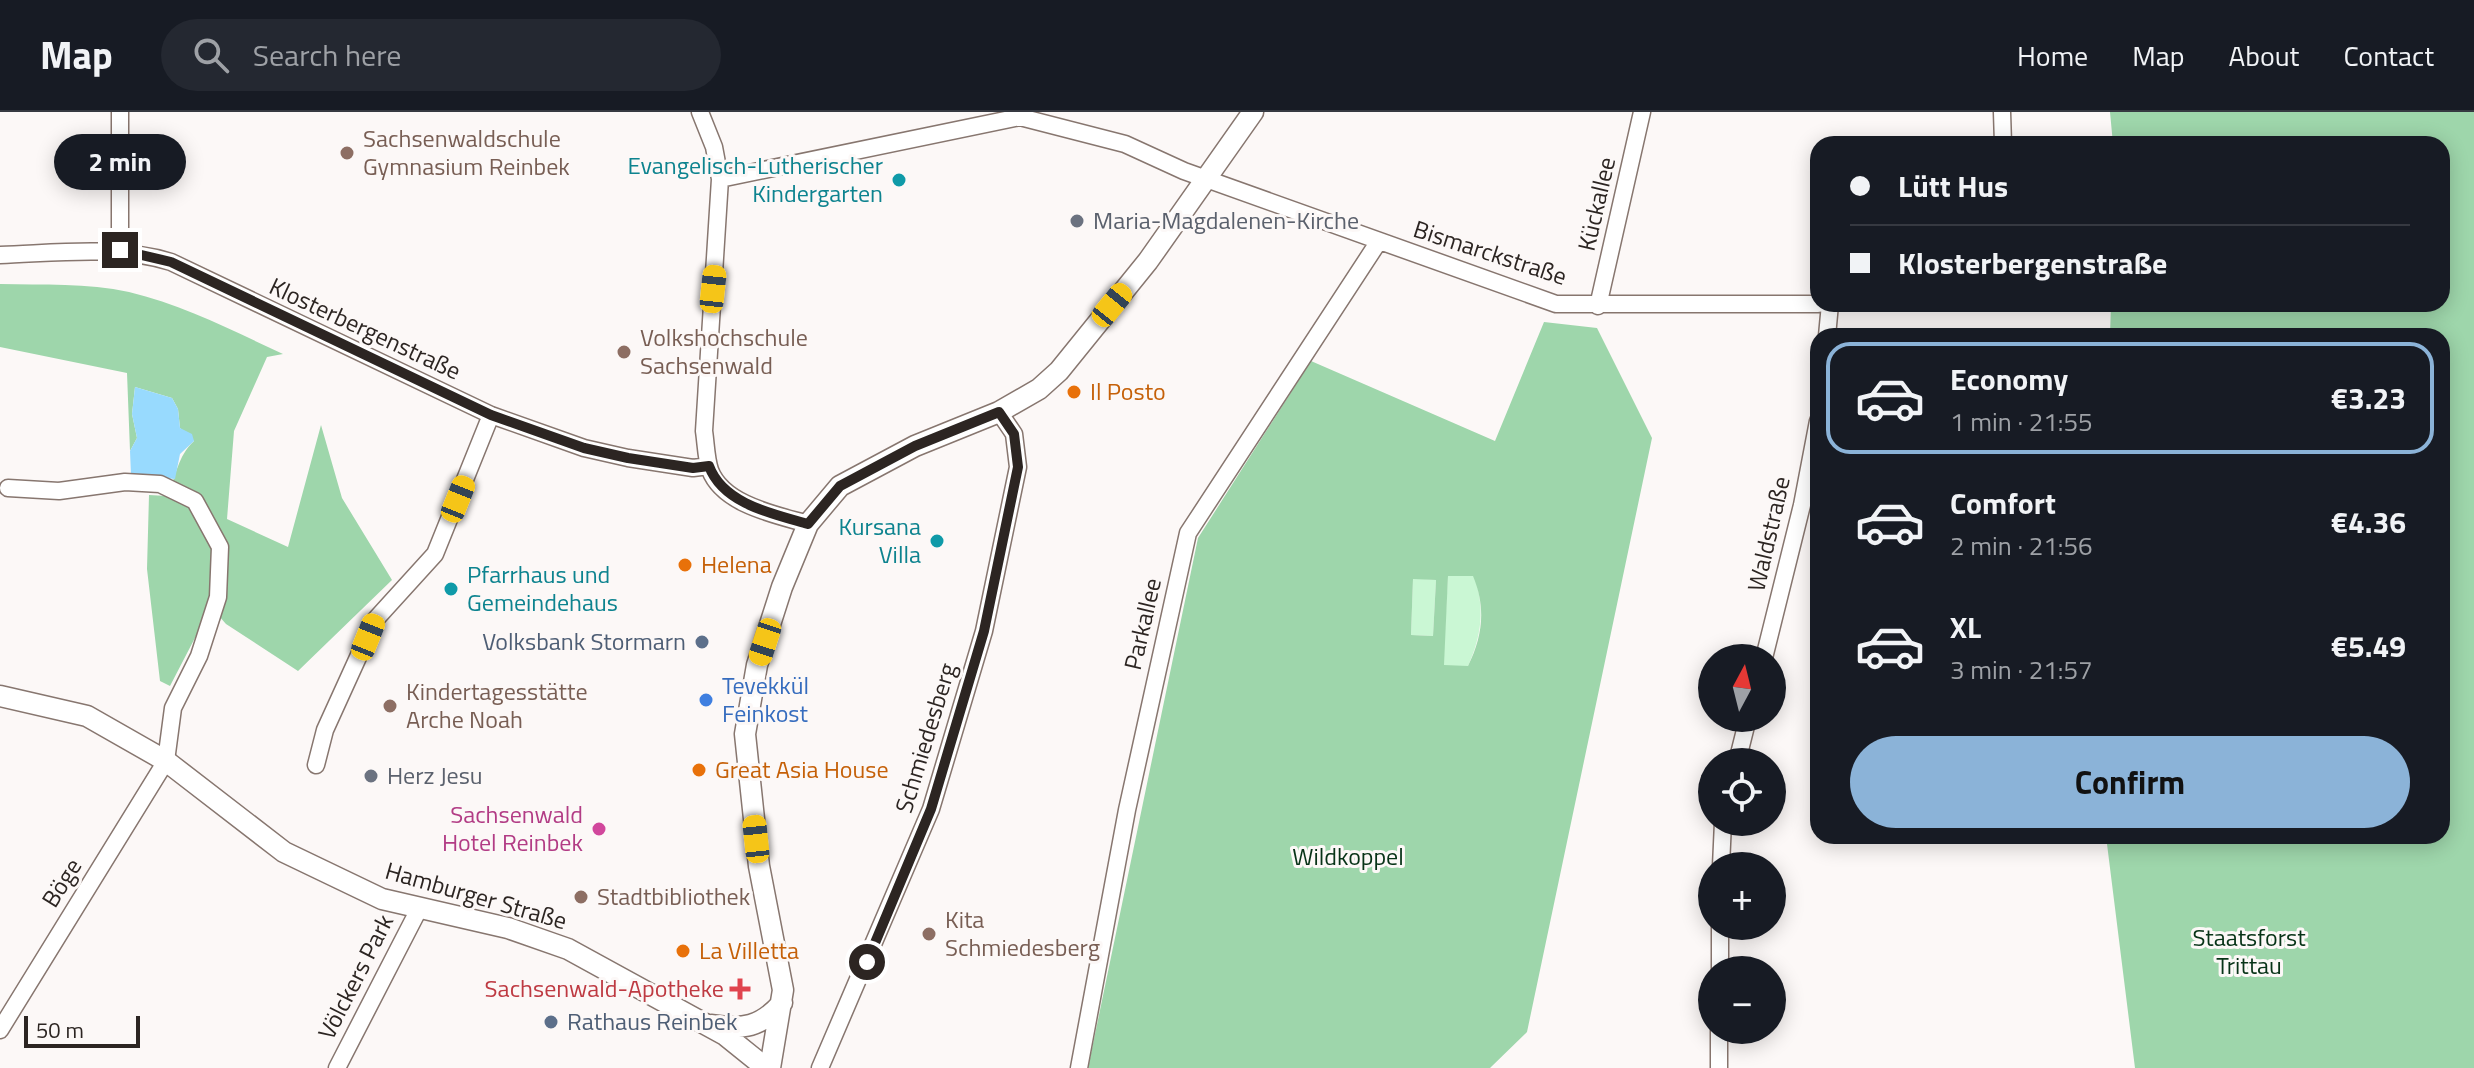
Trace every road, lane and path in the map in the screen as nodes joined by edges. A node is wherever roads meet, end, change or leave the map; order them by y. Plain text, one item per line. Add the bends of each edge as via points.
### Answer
1 (120, 112) edge
2 (700, 112) edge
3 (1253, 112) edge
4 (1642, 112) edge
5 (2002, 112) edge
6 (1022, 114) edge
7 (2003, 136) edge
8 (720, 179) junction
9 (1208, 179) junction
10 (1379, 241) junction
11 (120, 250) junction
12 (0, 255) edge
13 (1810, 304) edge
14 (1598, 306) junction
15 (999, 412) junction
16 (491, 415) junction
17 (1810, 456) edge
18 (709, 466) junction
19 (8, 488) dead end
20 (808, 524) junction
21 (1767, 644) edge
22 (0, 696) edge
23 (166, 761) junction
24 (316, 765) dead end
25 (419, 909) junction
26 (782, 1003) junction
27 (704, 1023) junction
28 (0, 1030) edge
29 (725, 1035) junction
30 (775, 1039) junction
31 (1719, 1044) edge
32 (337, 1068) edge
33 (768, 1068) edge
34 (820, 1068) edge
35 (1079, 1068) edge
36 (1719, 1068) edge

1 - 11 street
2 - 8 street
3 - 9 main road
4 - 14 street, Kückallee
5 - 7 street
6 - 8 street
6 - 9 street, Bismarckstraße via 1125,144
8 - 18 street via 704,431
9 - 10 street, Bismarckstraße
9 - 15 main road via 1059,371
10 - 14 street, Bismarckstraße via 1556,304
10 - 35 street, Parkallee via 1188,533 1124,824
11 - 12 street, Klosterbergenstraße
11 - 16 street, Klosterbergenstraße via 171,262
13 - 14 street, Bismarckstraße
15 - 20 main road via 915,446 840,486
15 - 34 street, Schmiedesberg via 1014,434 1018,467 984,631 931,809
16 - 18 street, Klosterbergenstraße via 598,451 693,468
16 - 24 street via 435,554 375,620 325,730
17 - 21 street, Waldstraße
18 - 20 street via 732,496
19 - 23 street via 59,491 125,482 160,484 195,501 213,531 220,547 218,597 199,656 173,708
20 - 26 main road via 757,665 745,734 759,866 774,931
22 - 23 main road, Hamburger Straße via 87,716
23 - 25 main road, Hamburger Straße via 284,852 382,899
23 - 28 street, Böge
25 - 27 main road, Hamburger Straße via 508,928 568,949
25 - 32 street, Völckers Park
26 - 27 main road via 752,1026
26 - 30 main road
27 - 29 main road, Hamburger Straße
29 - 30 main road via 760,1046
29 - 33 main road, Hamburger Straße
30 - 33 main road
31 - 36 street

